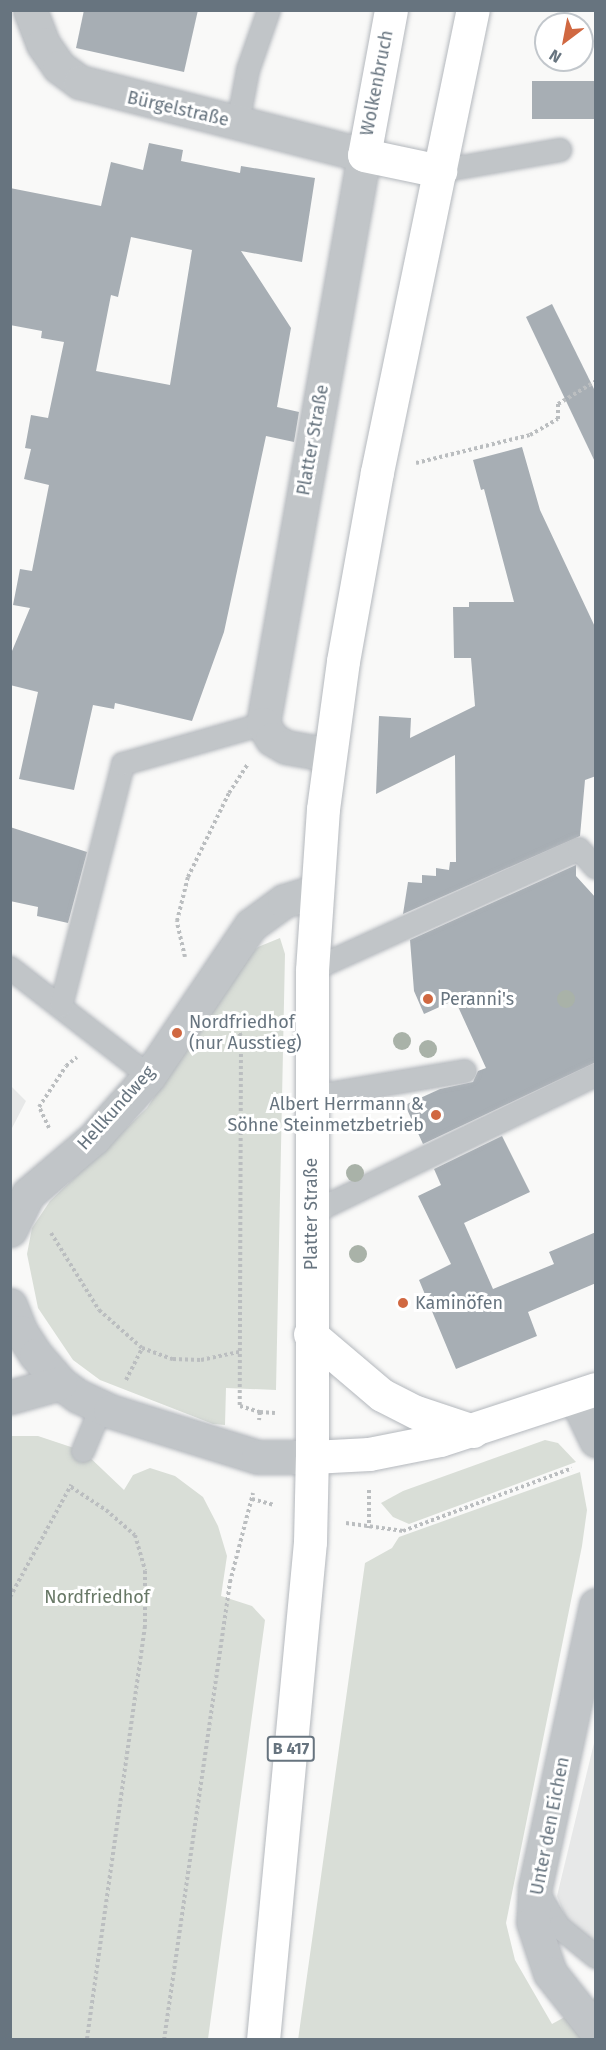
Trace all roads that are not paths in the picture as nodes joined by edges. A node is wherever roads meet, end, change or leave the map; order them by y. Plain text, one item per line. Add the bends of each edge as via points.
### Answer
1 (30, 10) edge
2 (269, 10) edge
3 (391, 10) edge
4 (473, 10) edge
5 (238, 123) junction
6 (560, 150) dead end
7 (364, 155) junction
8 (440, 171) junction
9 (266, 729) junction
10 (330, 755) junction
11 (596, 868) edge
12 (316, 891) junction
13 (10, 968) edge
14 (312, 970) junction
15 (62, 1006) junction
16 (465, 1071) dead end
17 (596, 1075) edge
18 (149, 1076) junction
19 (310, 1097) junction
20 (312, 1213) junction
21 (11, 1227) edge
22 (10, 1305) edge
23 (309, 1334) junction
24 (60, 1383) junction
25 (585, 1392) edge
26 (10, 1397) edge
27 (101, 1408) junction
28 (472, 1431) junction
29 (596, 1440) edge
30 (83, 1451) road end
31 (312, 1458) junction
32 (596, 1605) edge
33 (535, 1888) junction
34 (596, 1957) edge
35 (596, 2031) edge
36 (263, 2040) edge

1 - 5 street, Bürgelstraße via 43,44 59,67 80,82
2 - 5 lane via 248,70
3 - 7 main road, Wolkenbruch
4 - 8 main road, Platter Straße
5 - 7 street, Bürgelstraße
6 - 8 lane
7 - 8 main road
7 - 9 street, Platter Straße
8 - 10 main road, Platter Straße via 377,472
9 - 10 street via 286,747
9 - 15 lane via 123,764
10 - 12 main road, Platter Straße
11 - 14 lane via 579,849
12 - 14 main road, Platter Straße
12 - 18 street, Hellkundweg via 284,901 251,925
13 - 15 lane
14 - 19 main road, Platter Straße
15 - 18 lane
16 - 19 lane
17 - 20 lane
18 - 21 street, Hellkundweg via 94,1138 28,1194
19 - 20 main road, Platter Straße
20 - 23 main road, Platter Straße
22 - 24 street via 21,1332
23 - 28 main road via 382,1395 416,1412
23 - 31 main road, Platter Straße
24 - 26 street
24 - 27 street
25 - 28 main road
25 - 29 street
27 - 30 lane
27 - 31 street via 258,1457
28 - 31 main road via 398,1449
31 - 36 main road, B 417 via 310,1542
32 - 33 street, Unter den Eichen
33 - 34 lane via 559,1927
33 - 35 street, Unter den Eichen via 533,1922 543,1959

